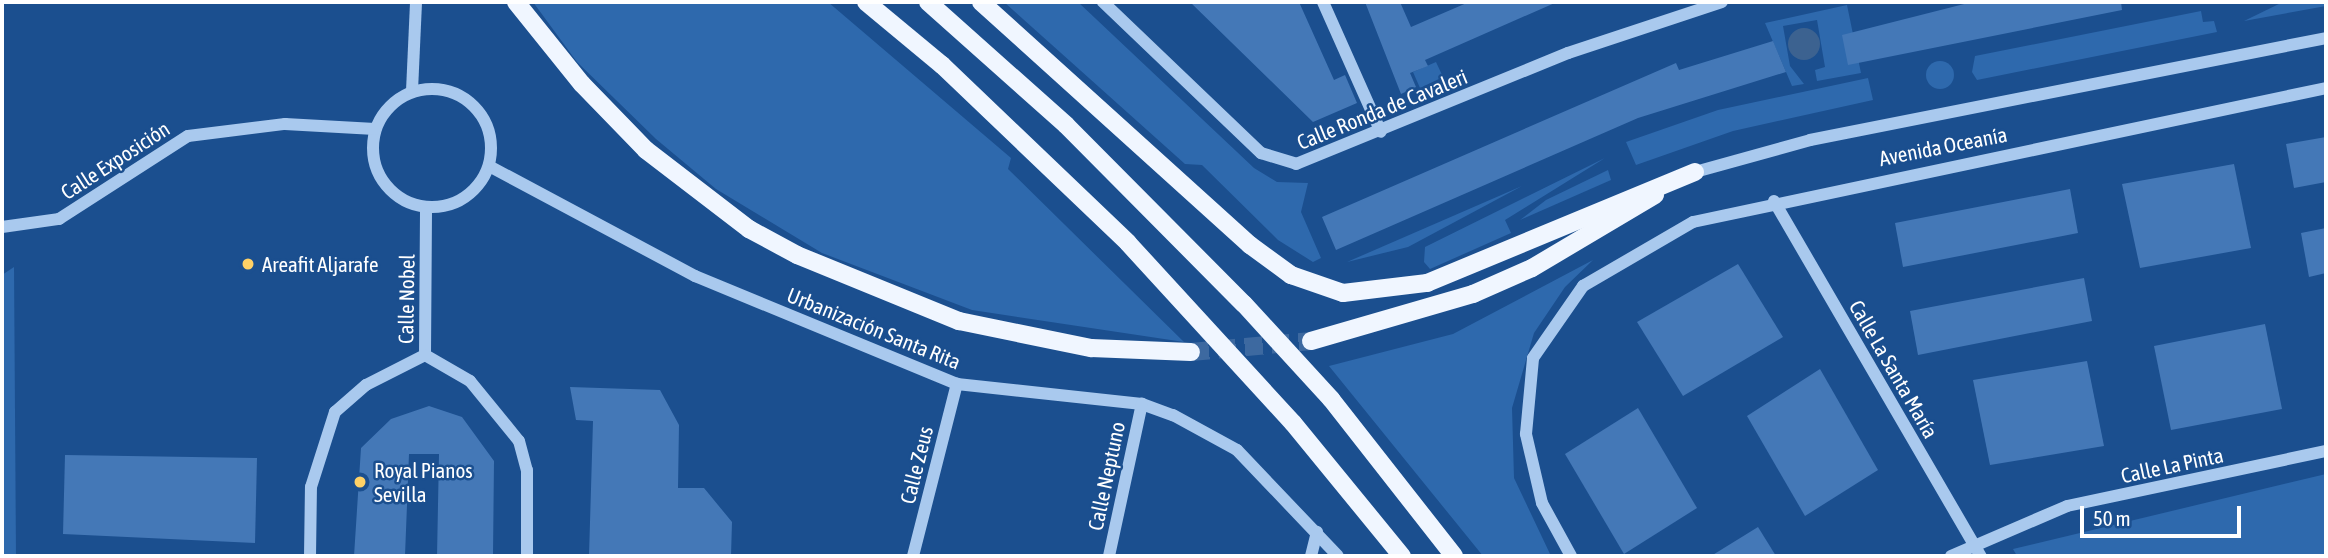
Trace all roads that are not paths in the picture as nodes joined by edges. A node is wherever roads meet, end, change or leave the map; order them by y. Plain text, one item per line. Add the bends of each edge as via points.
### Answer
1 (416, 2) edge
2 (516, 2) edge
3 (866, 2) edge
4 (928, 2) edge
5 (981, 2) edge
6 (1103, 2) edge
7 (1323, 2) edge
8 (1722, 2) edge
9 (2326, 38) edge
10 (2326, 88) edge
11 (412, 91) junction
12 (375, 129) junction
13 (1381, 132) junction
14 (489, 166) junction
15 (1695, 172) junction
16 (1774, 201) junction
17 (426, 208) junction
18 (2, 228) edge
19 (1311, 341) tunnel mouth
20 (1191, 352) tunnel mouth
21 (425, 355) junction
22 (957, 384) junction
23 (1142, 404) junction
24 (2326, 451) edge
25 (1317, 532) junction
26 (1973, 543) junction
27 (310, 556) edge
28 (527, 556) edge
29 (913, 556) edge
30 (1109, 556) edge
31 (1311, 556) edge
32 (1338, 556) edge
33 (1402, 556) edge
34 (1454, 556) edge
35 (1571, 556) edge
36 (1951, 556) edge
37 (1981, 556) edge

1 - 11 street
2 - 20 main road via 582,84 646,150 749,229 797,255 959,321 1091,348
3 - 33 main road via 942,65 1128,243 1293,423
4 - 34 main road via 1066,125 1244,304 1331,398
5 - 15 main road via 1250,245 1291,275 1343,293 1427,283
6 - 13 street, Calle Ronda de Cavaleri via 1272,160 1309,162
7 - 13 street
8 - 13 street, Calle Ronda de Cavaleri via 1569,53
9 - 15 street via 1810,140
10 - 16 street, Avenida Oceanía
11 - 12 street via 390,107
11 - 14 street via 449,90 466,99 489,128
12 - 17 street via 374,164 382,181 394,194
12 - 18 street, Calle Exposición via 285,124 188,136 59,219
14 - 17 street via 465,198
14 - 22 street, Urbanización Santa Rita via 695,276
15 - 19 main road via 1497,284 1427,312
16 - 26 street, Calle La Santa María
16 - 35 street, Avenida Oceanía via 1693,222 1583,286 1532,358 1526,434 1542,503
17 - 21 street, Calle Nobel
21 - 27 street via 366,385 335,412 311,487
21 - 28 street, Calle Nobel via 470,380 519,441 527,470
22 - 23 street, Urbanización Santa Rita
22 - 29 street, Calle Zeus
23 - 25 street, Urbanización Santa Rita via 1237,450
23 - 30 street, Calle Neptuno
24 - 26 street, Calle La Pinta via 2067,506
25 - 31 street
25 - 32 street
26 - 36 street, Calle La Pinta
26 - 37 street, Calle La Santa María

